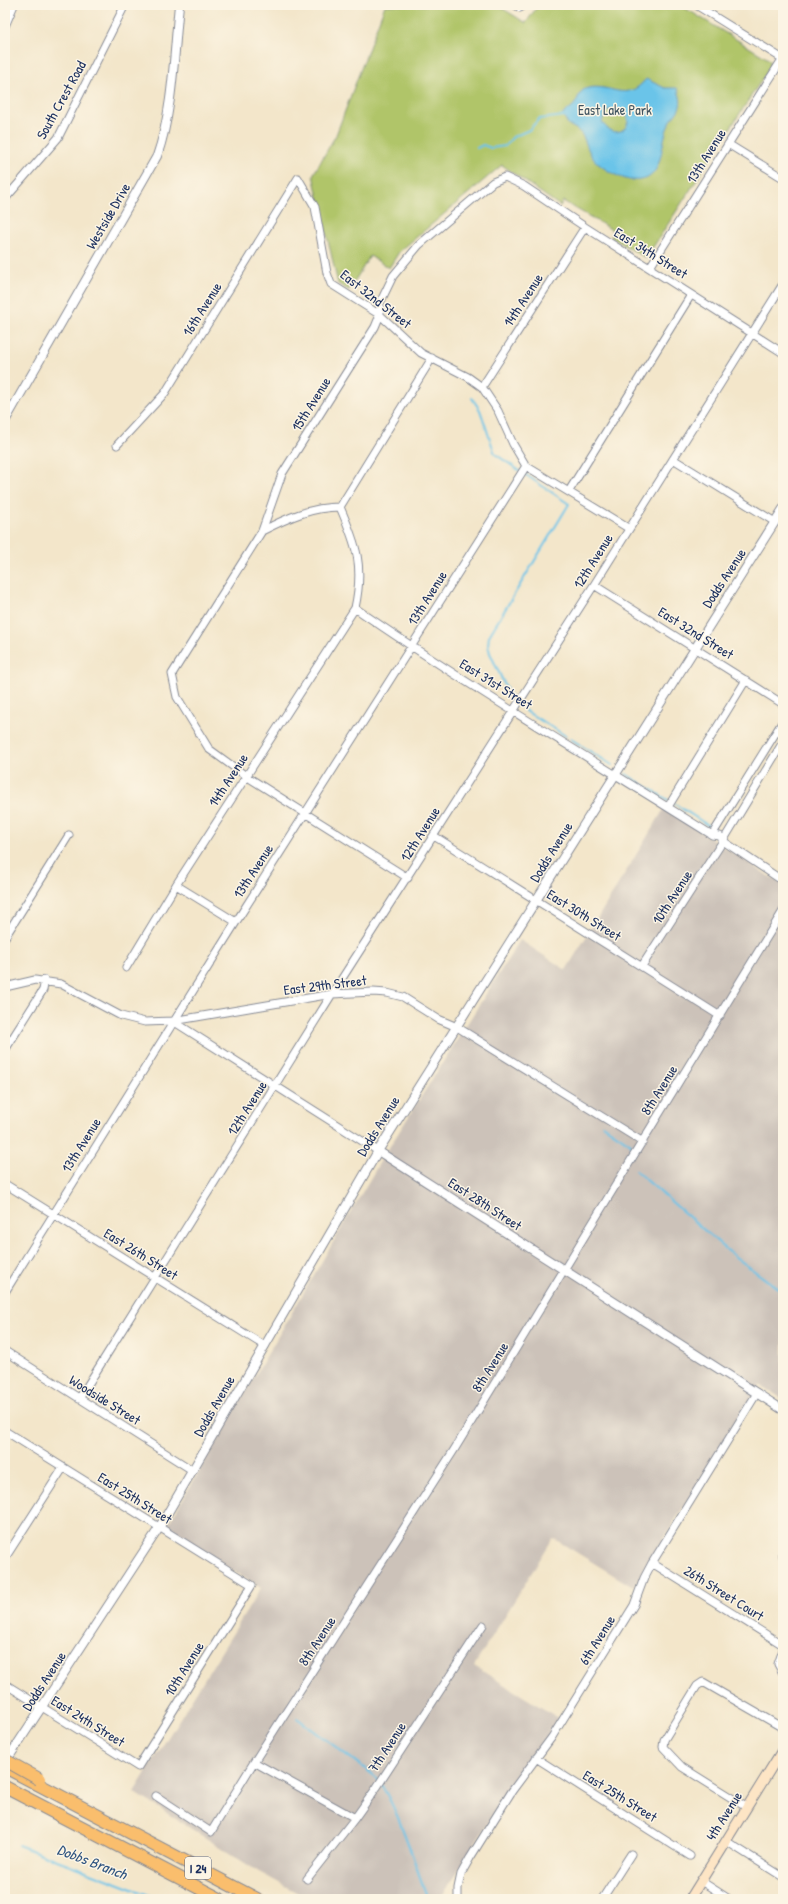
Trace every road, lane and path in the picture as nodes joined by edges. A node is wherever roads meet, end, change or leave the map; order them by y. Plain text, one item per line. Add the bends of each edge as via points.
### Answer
1 (14, 5) edge
2 (125, 5) edge
3 (179, 5) edge
4 (515, 5) edge
5 (525, 5) edge
6 (696, 5) edge
7 (5, 26) edge
8 (783, 59) edge
9 (728, 144) junction
10 (505, 177) joint
11 (298, 178) joint
12 (783, 178) edge
13 (5, 199) edge
14 (585, 227) junction
15 (650, 267) junction
16 (783, 284) edge
17 (691, 295) junction
18 (380, 315) junction
19 (752, 334) junction
20 (783, 353) edge
21 (432, 358) junction
22 (482, 387) junction
23 (5, 421) edge
24 (117, 445) dead end
25 (673, 458) junction
26 (526, 466) junction
27 (569, 491) junction
28 (340, 508) junction
29 (783, 509) edge
30 (775, 522) junction
31 (628, 528) junction
32 (262, 531) junction
33 (594, 585) junction
34 (355, 608) junction
35 (411, 647) junction
36 (695, 648) junction
37 (746, 680) junction
38 (783, 704) edge
39 (513, 710) junction
40 (783, 721) edge
41 (783, 742) edge
42 (615, 775) junction
43 (246, 776) junction
44 (668, 807) junction
45 (305, 813) junction
46 (712, 835) junction
47 (69, 836) dead end
48 (434, 836) junction
49 (723, 841) junction
50 (408, 878) junction
51 (783, 881) edge
52 (176, 885) junction
53 (536, 900) junction
54 (783, 911) edge
55 (236, 922) junction
56 (5, 937) edge
57 (642, 966) junction
58 (126, 968) dead end
59 (45, 980) junction
60 (5, 987) edge
61 (332, 994) junction
62 (720, 1016) junction
63 (174, 1021) junction
64 (457, 1027) junction
65 (5, 1050) edge
66 (275, 1086) junction
67 (643, 1142) junction
68 (378, 1151) junction
69 (5, 1184) edge
70 (53, 1215) junction
71 (564, 1271) junction
72 (155, 1278) junction
73 (5, 1292) edge
74 (264, 1346) junction
75 (5, 1351) edge
76 (757, 1393) junction
77 (79, 1399) junction
78 (783, 1410) edge
79 (5, 1431) edge
80 (63, 1468) junction
81 (192, 1470) junction
82 (159, 1528) junction
83 (783, 1549) edge
84 (783, 1556) edge
85 (5, 1558) edge
86 (652, 1563) junction
87 (252, 1585) joint
88 (482, 1625) dead end
89 (783, 1645) edge
90 (783, 1650) edge
91 (783, 1673) edge
92 (5, 1684) edge
93 (42, 1708) junction
94 (783, 1728) edge
95 (783, 1749) edge
96 (536, 1758) junction
97 (780, 1760) edge
98 (5, 1761) edge
99 (254, 1762) junction
100 (138, 1767) joint
101 (5, 1768) edge
102 (38, 1781) junction
103 (5, 1787) edge
104 (156, 1796) dead end
105 (746, 1807) junction
106 (355, 1818) junction
107 (726, 1841) junction
108 (631, 1854) dead end
109 (690, 1856) dead end
110 (783, 1877) edge
111 (307, 1879) dead end
112 (701, 1882) junction
113 (220, 1899) edge
114 (257, 1899) edge
115 (458, 1899) edge
116 (602, 1899) edge
117 (690, 1899) edge
118 (729, 1899) edge

1 - 7 street
2 - 13 street, South Crest Road via 58,138
3 - 23 street, Westside Drive via 167,118 156,156
4 - 5 street via 520,8
6 - 8 street
8 - 9 street, 13th Avenue
9 - 12 street
9 - 15 street, 13th Avenue
10 - 14 street, East 34th Street via 524,186
10 - 18 street, 15th Avenue via 493,182 419,245 393,276 380,303
11 - 18 street, East 32nd Street via 315,207 331,284
11 - 24 street, 16th Avenue via 165,393
14 - 15 street, East 34th Street
14 - 22 street, 14th Avenue
15 - 17 street, East 34th Street
16 - 19 street, 12th Avenue
17 - 19 street, East 34th Street
17 - 27 street
18 - 21 street, East 32nd Street via 421,353
18 - 32 street, 15th Avenue via 375,327 282,474
19 - 20 street, East 34th Street
19 - 25 street, 12th Avenue
21 - 22 street, East 32nd Street via 468,376
21 - 28 street
22 - 26 street, East 32nd Street via 498,411
25 - 30 street
25 - 31 street, 12th Avenue
26 - 27 street, East 32nd Street
26 - 35 street, 13th Avenue
27 - 31 street, East 32nd Street
28 - 32 street via 324,507 292,516
28 - 34 street via 354,539 359,563 360,586
29 - 30 street, Dodds Avenue
30 - 36 street, Dodds Avenue
31 - 33 street, 12th Avenue
32 - 43 street, 15th Avenue via 172,674 177,696 209,749
33 - 36 street, East 32nd Street
33 - 39 street, 12th Avenue
34 - 35 street, East 31st Street
34 - 43 street, 14th Avenue
35 - 39 street, East 31st Street
35 - 45 street, 13th Avenue
36 - 37 street, East 32nd Street
36 - 42 street, Dodds Avenue
37 - 38 street, East 32nd Street
37 - 44 street
39 - 42 street, East 31st Street
39 - 48 street, 12th Avenue
40 - 46 street
41 - 49 street, 10th Avenue
42 - 44 street, East 31st Street
42 - 53 street, Dodds Avenue
43 - 45 street
43 - 52 street, 14th Avenue
44 - 46 street, East 31st Street
45 - 50 street
45 - 55 street, 13th Avenue
46 - 49 street, East 31st Street via 720,836
47 - 56 street
48 - 50 street, 12th Avenue
48 - 53 street, East 30th Street
49 - 51 street, East 31st Street
49 - 57 street, 10th Avenue
50 - 61 street, 12th Avenue
52 - 55 street
52 - 58 street, 14th Avenue
53 - 57 street, East 30th Street
53 - 64 street, Dodds Avenue
54 - 62 street, 8th Avenue
55 - 63 street, 13th Avenue
57 - 62 street, East 30th Street
59 - 60 street, East 29th Street
59 - 63 street, East 29th Street via 61,984 121,1016 145,1022
59 - 65 street via 43,990
61 - 63 street, East 29th Street
61 - 64 street, East 29th Street via 386,992 403,997 438,1019
61 - 66 street, 12th Avenue
62 - 67 street, 8th Avenue
63 - 66 street, East 28th Street
63 - 70 street, 13th Avenue
64 - 67 street, East 29th Street
64 - 68 street, Dodds Avenue
66 - 68 street, East 28th Street
66 - 72 street, 12th Avenue
67 - 71 street, 8th Avenue
68 - 71 street, East 28th Street
68 - 74 street, Dodds Avenue
69 - 70 street, East 26th Street
70 - 72 street, East 26th Street
70 - 73 street, 13th Avenue
71 - 76 street, East 28th Street
71 - 99 street, 8th Avenue via 399,1538
72 - 74 street, East 26th Street
72 - 77 street, 12th Avenue
74 - 81 street, Dodds Avenue
75 - 77 street, Woodside Street
76 - 78 street, East 28th Street
76 - 86 street, 6th Avenue
77 - 81 street, Woodside Street
79 - 80 street, East 25th Street
80 - 82 street, East 25th Street
80 - 85 street
81 - 82 street, Dodds Avenue
82 - 87 street, East 25th Street
82 - 93 street, Dodds Avenue
83 - 84 street
86 - 89 street, 26th Street Court
86 - 96 street, 6th Avenue via 634,1605 552,1737
87 - 100 street, 10th Avenue
88 - 106 street, 7th Avenue
90 - 91 street via 778,1664
92 - 93 street, East 24th Street
93 - 98 street, Dodds Avenue
93 - 100 street, East 24th Street
94 - 105 street via 703,1682 697,1686 664,1740 663,1747 682,1767
95 - 97 main road, 4th Avenue
96 - 109 street, East 25th Street
96 - 115 street, 6th Avenue via 512,1791 461,1874
97 - 105 main road, 4th Avenue
98 - 102 highway, bridge
99 - 104 street, 8th Avenue via 212,1832
99 - 106 street
101 - 102 highway
102 - 114 highway, I 24 via 71,1802
103 - 113 highway, I 24
105 - 107 main road, 4th Avenue
106 - 111 street, 7th Avenue
107 - 110 street
107 - 112 main road, 4th Avenue
108 - 116 street
112 - 117 main road, 4th Avenue
112 - 118 street

